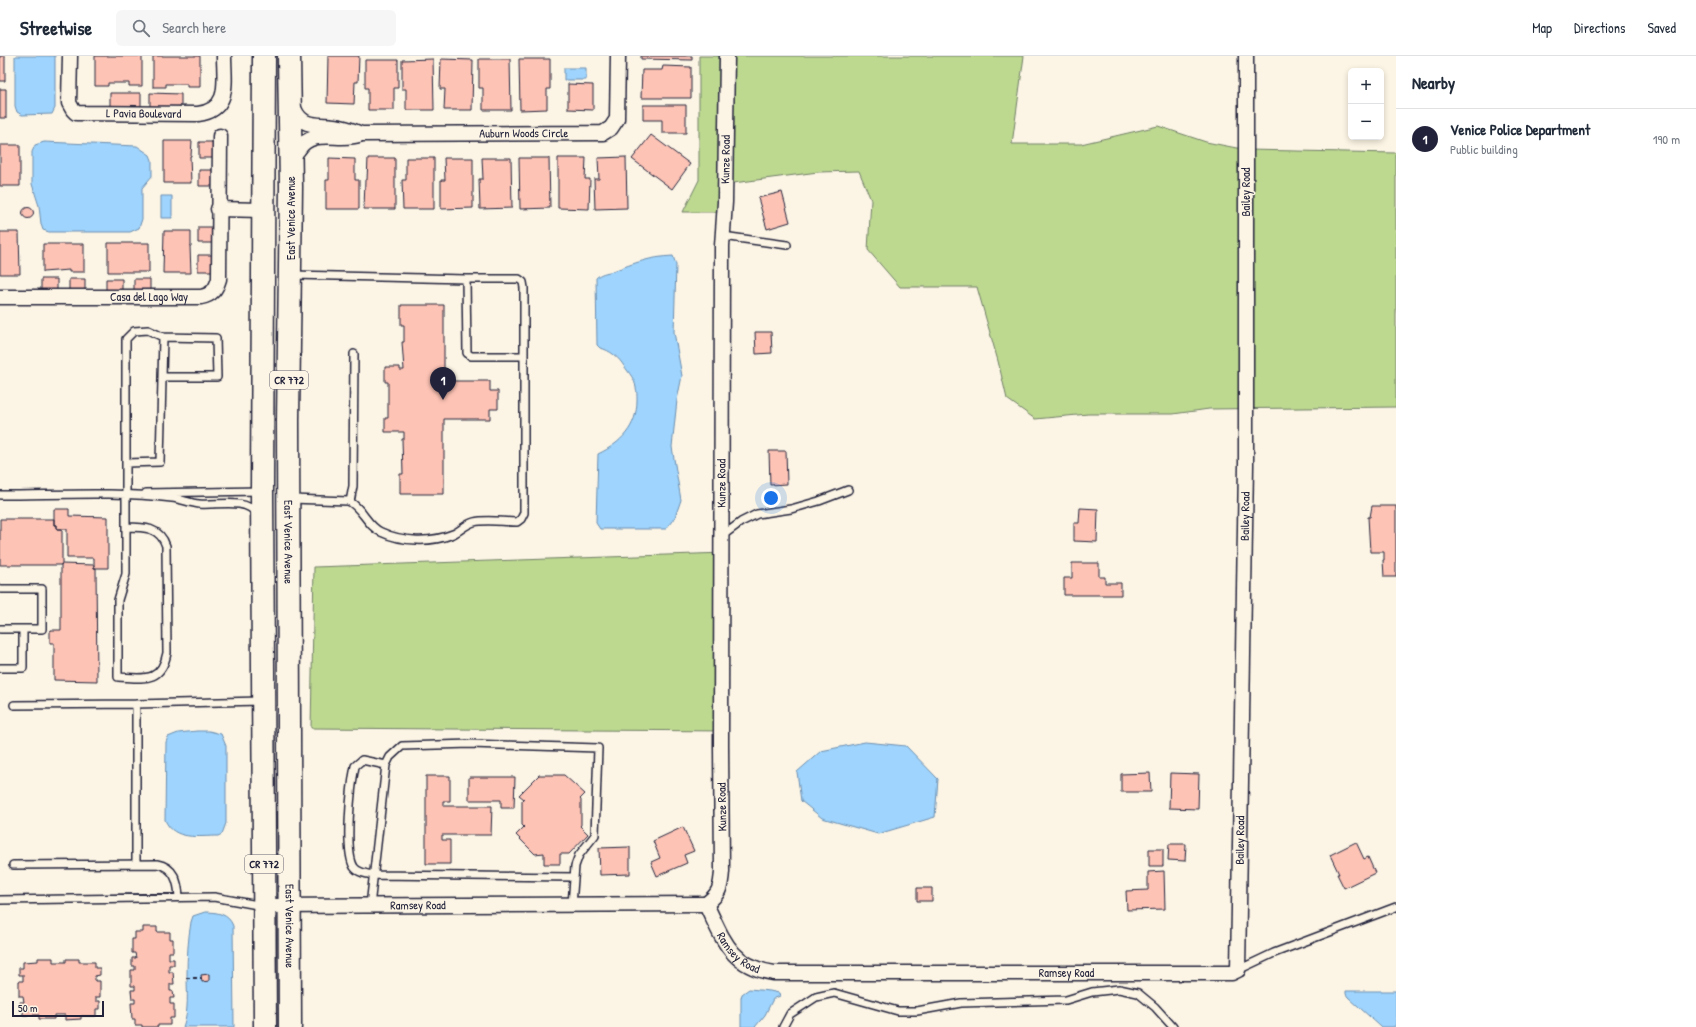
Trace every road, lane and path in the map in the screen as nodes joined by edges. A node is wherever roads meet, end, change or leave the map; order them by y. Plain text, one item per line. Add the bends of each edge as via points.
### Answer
1 (70, 56) edge
2 (224, 56) edge
3 (264, 56) edge
4 (290, 56) edge
5 (618, 56) edge
6 (727, 56) edge
7 (1246, 56) edge
8 (289, 93) junction
9 (361, 134) junction
10 (220, 136) dead end
11 (291, 188) junction
12 (218, 209) junction
13 (263, 210) junction
14 (723, 236) junction
15 (788, 245) dead end
16 (290, 275) junction
17 (466, 279) junction
18 (0, 297) edge
19 (163, 337) junction
20 (354, 354) dead end
21 (524, 356) junction
22 (162, 377) junction
23 (126, 463) junction
24 (848, 490) dead end
25 (262, 491) junction
26 (0, 495) edge
27 (127, 495) junction
28 (288, 499) junction
29 (350, 502) junction
30 (126, 527) junction
31 (722, 536) junction
32 (262, 539) junction
33 (0, 589) edge
34 (23, 629) junction
35 (0, 630) edge
36 (0, 668) edge
37 (264, 701) junction
38 (136, 704) junction
39 (289, 704) junction
40 (14, 705) dead end
41 (386, 765) junction
42 (136, 864) junction
43 (13, 865) dead end
44 (374, 875) junction
45 (574, 877) junction
46 (179, 897) junction
47 (0, 900) edge
48 (706, 904) junction
49 (572, 905) junction
50 (265, 906) junction
51 (370, 906) junction
52 (1396, 906) edge
53 (290, 907) junction
54 (1235, 972) junction
55 (186, 978) dead end
56 (202, 978) dead end
57 (265, 1027) edge
58 (290, 1027) edge
59 (783, 1027) edge
60 (1173, 1027) edge

1 - 2 street, L Pavia Boulevard via 70,103 73,110 80,113 143,114 198,114 215,109 223,96
3 - 13 main road, East Venice Avenue / CR 772
4 - 8 main road, East Venice Avenue / CR 772
5 - 9 street, Auburn Woods Circle via 617,119 611,128 603,133
6 - 14 street, Kunze Road
7 - 54 street, Bailey Road via 1246,465
8 - 9 street, Auburn Woods Circle via 294,111 305,123 343,127
8 - 11 main road, East Venice Avenue / CR 772
9 - 11 street, Auburn Woods Circle via 318,137 305,141 293,158
10 - 12 street, Casa del Lago Way
11 - 16 main road, East Venice Avenue / CR 772
12 - 13 street
12 - 18 street, Casa del Lago Way via 219,279 217,286 207,296
13 - 25 main road, East Venice Avenue / CR 772
14 - 15 lane
14 - 31 street, Kunze Road
16 - 17 lane
16 - 28 main road, East Venice Avenue / CR 772
17 - 21 lane via 467,353 471,356
17 - 21 lane via 519,279 523,282
19 - 22 lane
19 - 22 lane via 216,338 217,377
19 - 23 lane via 148,330 134,331 126,339
20 - 29 lane via 353,486
21 - 29 lane via 524,513 521,519 517,522 475,522 446,537 405,539 379,532
22 - 23 lane via 160,462
23 - 27 lane
24 - 31 lane via 791,509 757,514 740,522
25 - 27 lane via 159,492
25 - 32 main road, East Venice Avenue / CR 772
25 - 39 main road via 277,518 279,662
26 - 27 lane
27 - 30 lane
27 - 32 lane via 172,498 198,504 239,504 250,507 258,515
28 - 29 lane
28 - 39 main road, East Venice Avenue / CR 772
30 - 30 lane via 126,574 118,600 118,677 148,678 162,669 167,654 166,546 161,535 152,529
31 - 48 street, Kunze Road via 722,871 720,889
32 - 37 main road, East Venice Avenue / CR 772
33 - 34 lane via 42,589 42,629
34 - 35 lane
34 - 36 lane via 23,668
37 - 38 lane
37 - 50 main road, East Venice Avenue / CR 772
38 - 40 lane
38 - 42 lane
39 - 53 main road, East Venice Avenue / CR 772
41 - 44 lane
41 - 44 lane via 362,760 355,766 349,805 350,860 355,869
41 - 45 lane via 390,757 402,746 471,744 598,748 595,835 579,855
42 - 43 lane
42 - 46 lane via 164,865 177,881
44 - 45 lane
44 - 51 lane
45 - 49 lane
46 - 47 lane
46 - 50 lane via 214,897
48 - 49 street, Ramsey Road
48 - 54 street, Ramsey Road via 724,942 733,954 750,967 774,973
49 - 51 street, Ramsey Road
50 - 53 street, Ramsey Road
50 - 57 main road, East Venice Avenue / CR 772
51 - 53 street, Ramsey Road
52 - 54 lane via 1274,953
53 - 58 main road, East Venice Avenue / CR 772
55 - 56 path
59 - 60 lane via 790,1014 816,997 834,993 898,1011 917,1011 961,1003 1066,1000 1092,992 1119,989 1138,993

